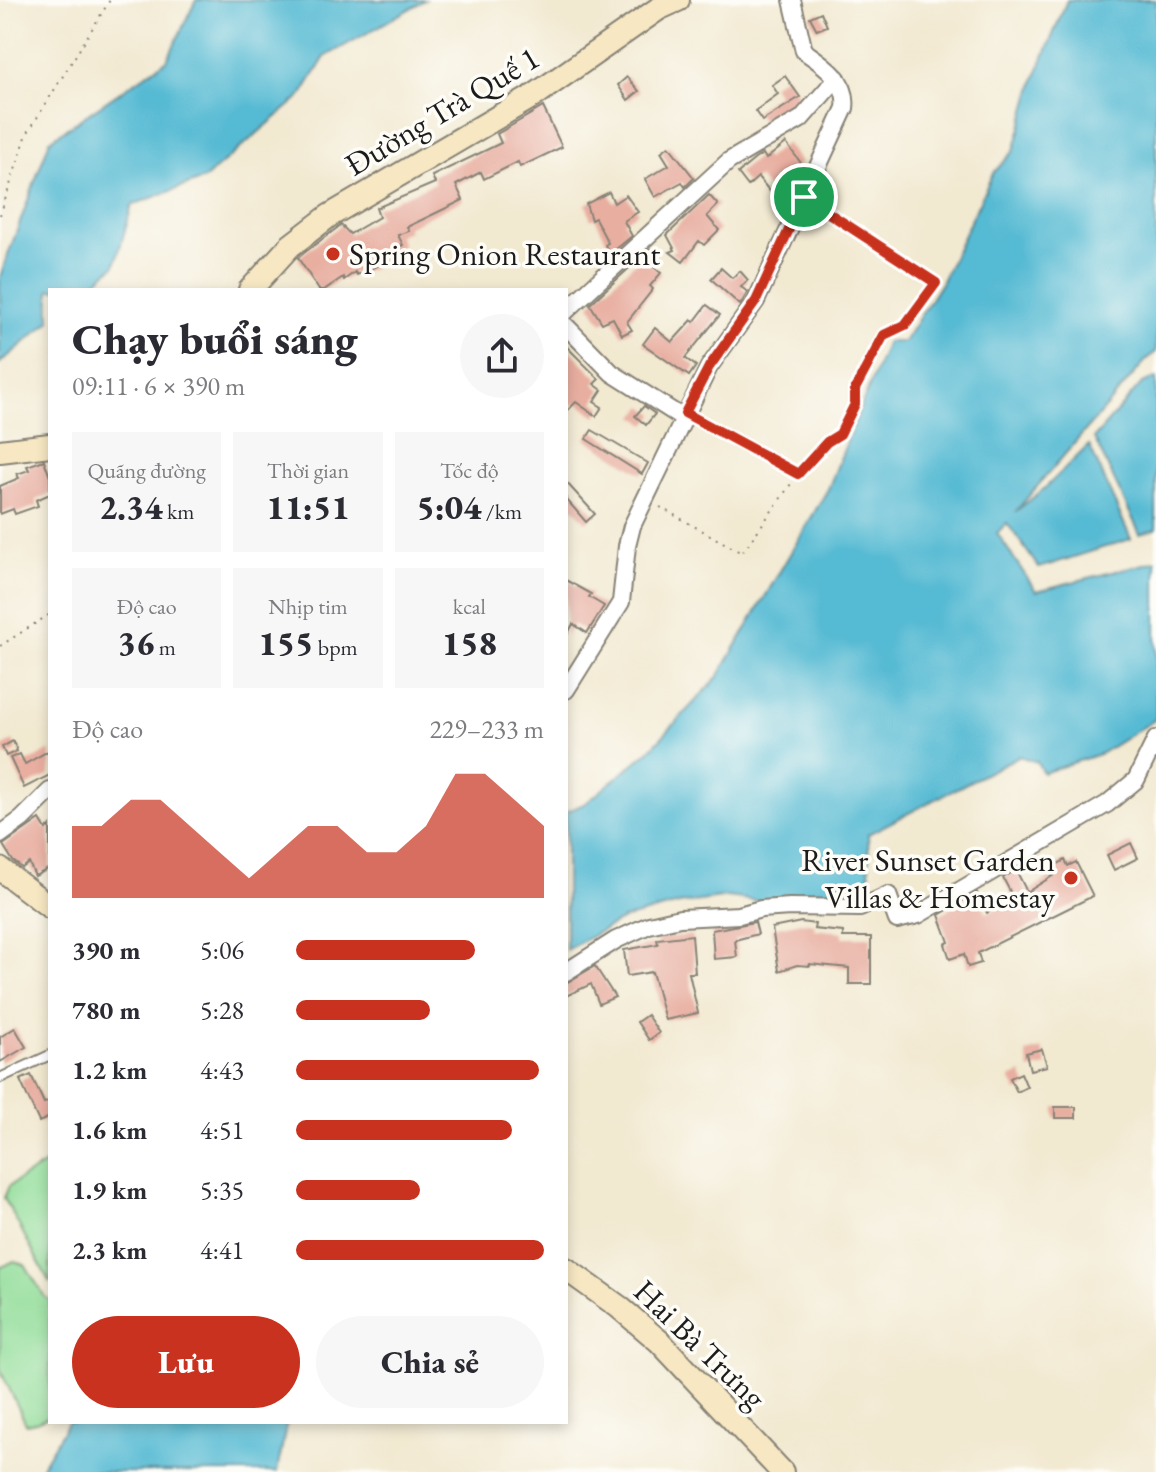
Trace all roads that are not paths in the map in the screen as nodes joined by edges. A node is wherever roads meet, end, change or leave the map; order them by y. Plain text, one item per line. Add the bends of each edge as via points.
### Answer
1 (678, 0) edge
2 (792, 0) edge
3 (837, 78) junction
4 (252, 288) edge
5 (568, 309) edge
6 (568, 328) edge
7 (684, 415) junction
8 (48, 445) edge
9 (0, 451) edge
10 (568, 687) edge
11 (1156, 739) edge
12 (48, 793) edge
13 (0, 835) edge
14 (0, 869) edge
15 (46, 900) edge
16 (568, 971) edge
17 (48, 1056) edge
18 (0, 1078) edge
19 (568, 1258) edge
20 (568, 1270) edge
21 (603, 1295) junction
22 (782, 1472) edge

1 - 4 street, Đường Trà Quế 1 via 535,95 329,216 290,246
2 - 3 street via 804,51
3 - 5 street via 801,119 729,161
3 - 7 street via 845,108 756,301 709,367
6 - 7 street via 612,373
7 - 10 street via 632,526 621,602
8 - 9 street
11 - 16 street via 1136,780 1107,804 918,915 897,920 888,895 860,908 790,907 680,918 616,940
12 - 13 street
14 - 15 street
17 - 18 lane
19 - 21 street
20 - 21 street, Hai Bà Trưng
21 - 22 street, Hai Bà Trưng via 673,1354

